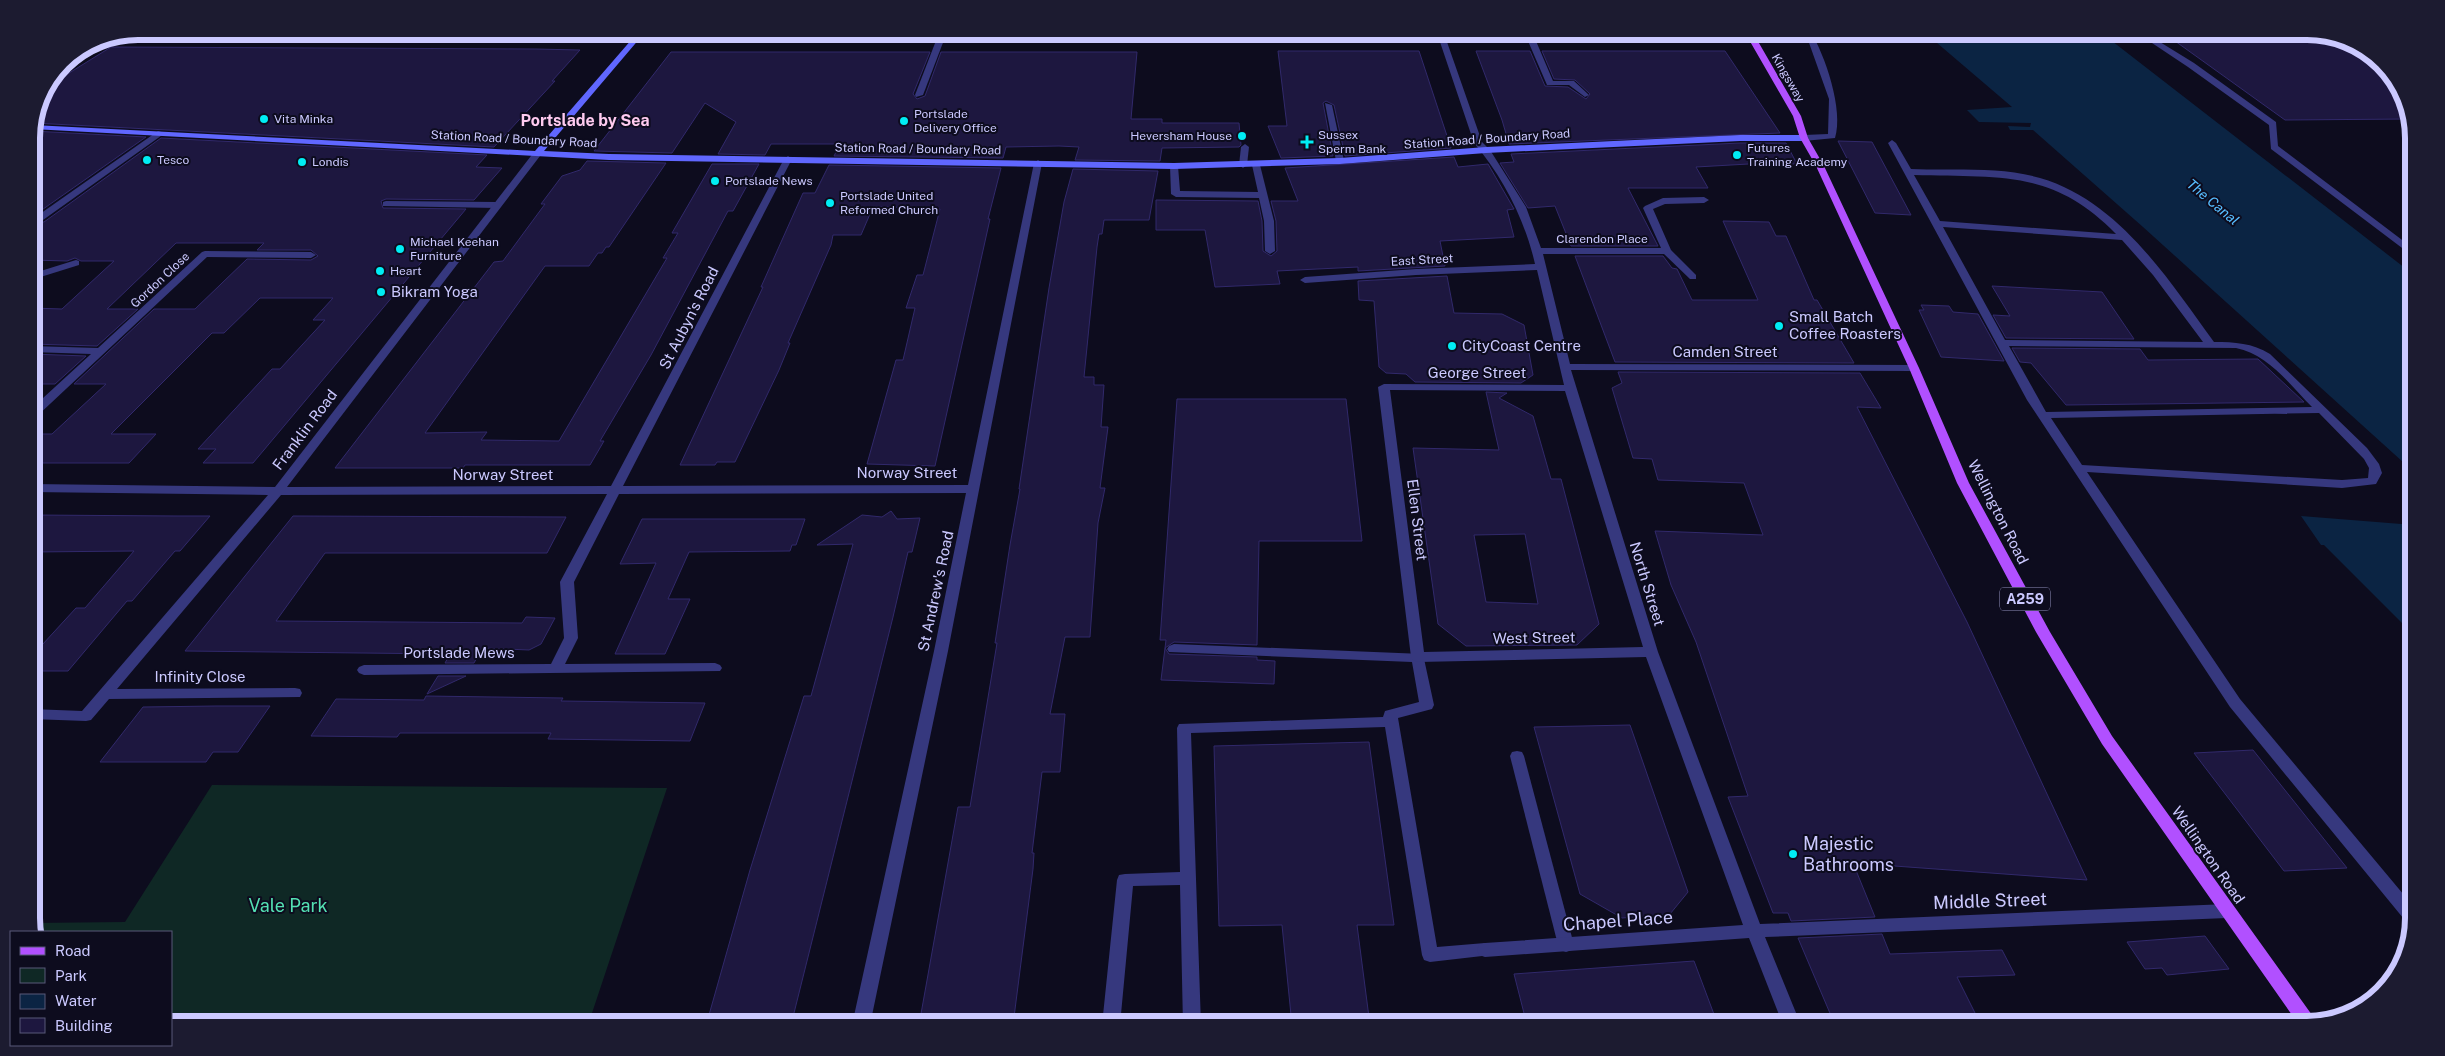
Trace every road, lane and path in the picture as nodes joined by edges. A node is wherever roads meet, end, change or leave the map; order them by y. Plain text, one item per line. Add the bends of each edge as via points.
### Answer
1 (636, 40) joint
2 (887, 40) joint
3 (940, 40) junction
4 (1443, 40) joint
5 (1532, 40) edge
6 (1753, 40) edge
7 (1812, 40) edge
8 (2151, 40) edge
9 (919, 95) dead end
10 (1584, 95) dead end
11 (1328, 105) dead end
12 (41, 127) edge
13 (161, 133) junction
14 (1804, 138) junction
15 (1892, 143) dead end
16 (1245, 147) dead end
17 (1486, 150) junction
18 (538, 154) junction
19 (788, 159) junction
20 (1340, 161) junction
21 (1038, 163) junction
22 (1256, 165) junction
23 (1174, 166) junction
24 (1243, 166) junction
25 (1908, 172) junction
26 (1263, 195) junction
27 (1704, 200) dead end
28 (386, 204) dead end
29 (497, 205) junction
30 (40, 218) dead end
31 (1937, 224) junction
32 (2125, 237) junction
33 (2405, 247) edge
34 (1270, 251) dead end
35 (1537, 251) junction
36 (1667, 251) junction
37 (311, 255) dead end
38 (76, 263) dead end
39 (1540, 267) junction
40 (40, 274) edge
41 (1693, 278) dead end
42 (1305, 280) dead end
43 (2002, 343) junction
44 (2211, 345) junction
45 (40, 349) edge
46 (97, 356) junction
47 (1566, 367) junction
48 (1914, 368) junction
49 (1384, 387) joint
50 (1570, 388) junction
51 (40, 409) edge
52 (2322, 410) junction
53 (2043, 414) junction
54 (2079, 468) junction
55 (40, 488) edge
56 (974, 490) junction
57 (278, 491) junction
58 (616, 491) junction
59 (1174, 649) dead end
60 (1651, 652) junction
61 (1418, 657) junction
62 (715, 668) dead end
63 (555, 669) junction
64 (364, 670) dead end
65 (295, 693) dead end
66 (105, 694) junction
67 (40, 714) edge
68 (1392, 722) junction
69 (1517, 756) dead end
70 (1188, 878) junction
71 (2405, 908) edge
72 (2228, 911) junction
73 (1754, 931) junction
74 (1566, 945) junction
75 (863, 1016) edge
76 (1112, 1016) edge
77 (1192, 1016) edge
78 (1788, 1016) edge
79 (2303, 1016) edge

1 - 2 street
1 - 18 main road
2 - 3 street
3 - 4 street
3 - 9 street
4 - 17 street, North Street via 1478,144
5 - 10 street via 1550,83 1571,83
6 - 14 main road, Kingsway / A259 via 1797,116
7 - 14 street via 1833,99 1832,136
8 - 33 street via 2272,124 2274,147
11 - 20 street
12 - 13 main road, Station Road / Boundary Road
13 - 18 main road, Station Road / Boundary Road
13 - 30 street
14 - 17 main road, Station Road / Boundary Road
14 - 48 main road, Wellington Road / A259
15 - 25 street
16 - 24 street
17 - 20 main road, Station Road / Boundary Road
17 - 35 street, North Street via 1521,207
18 - 19 main road, Station Road / Boundary Road
18 - 29 street, Franklin Road
19 - 21 main road, Station Road / Boundary Road
19 - 58 street, St Aubyn's Road
20 - 22 main road, Station Road / Boundary Road
21 - 23 main road, Station Road / Boundary Road
21 - 56 street, St Andrew's Road
22 - 24 main road, Station Road / Boundary Road
22 - 26 street
23 - 24 main road, Station Road / Boundary Road
23 - 26 street via 1176,194
25 - 31 street
25 - 32 street via 2037,180 2076,196
26 - 34 street
27 - 36 street, Clarendon Place via 1664,201 1648,208
28 - 29 street
29 - 57 street, Franklin Road
31 - 32 street
31 - 43 street
32 - 44 street
35 - 36 street, Clarendon Place
35 - 39 street, North Street
36 - 41 street, Clarendon Place
37 - 46 street, Gordon Close via 205,254
38 - 40 street
39 - 42 street, East Street
39 - 47 street, North Street
43 - 44 street
43 - 53 street
44 - 52 street via 2245,346 2260,352
45 - 46 street via 95,350
46 - 51 street, Gordon Close
47 - 48 street, Camden Street
47 - 50 street, North Street
48 - 72 main road, Wellington Road / A259 via 1963,483 2043,632 2107,740
49 - 50 street, George Street
49 - 61 street, Ellen Street
50 - 60 street, North Street
52 - 53 street
52 - 54 street via 2371,460 2375,467 2372,481 2342,484
53 - 54 street
54 - 71 street via 2235,703
55 - 57 street, Norway Street
56 - 58 street, Norway Street
56 - 75 street, St Andrew's Road
57 - 58 street, Norway Street
57 - 66 street, Franklin Road
58 - 63 street via 567,582 571,638
59 - 61 street, West Street
60 - 61 street, West Street
60 - 73 street, North Street
61 - 68 street, Ellen Street via 1427,705 1390,716
62 - 63 street, Portslade Mews
63 - 64 street, Portslade Mews
65 - 66 street, Infinity Close
66 - 67 street, Franklin Road via 86,716
68 - 70 street via 1184,728
68 - 74 street, Chapel Place via 1430,955
69 - 74 street
70 - 76 street via 1126,880
70 - 77 street
72 - 73 street, Middle Street
72 - 79 main road, Wellington Road / A259
73 - 74 street, Chapel Place
73 - 78 street, North Street

